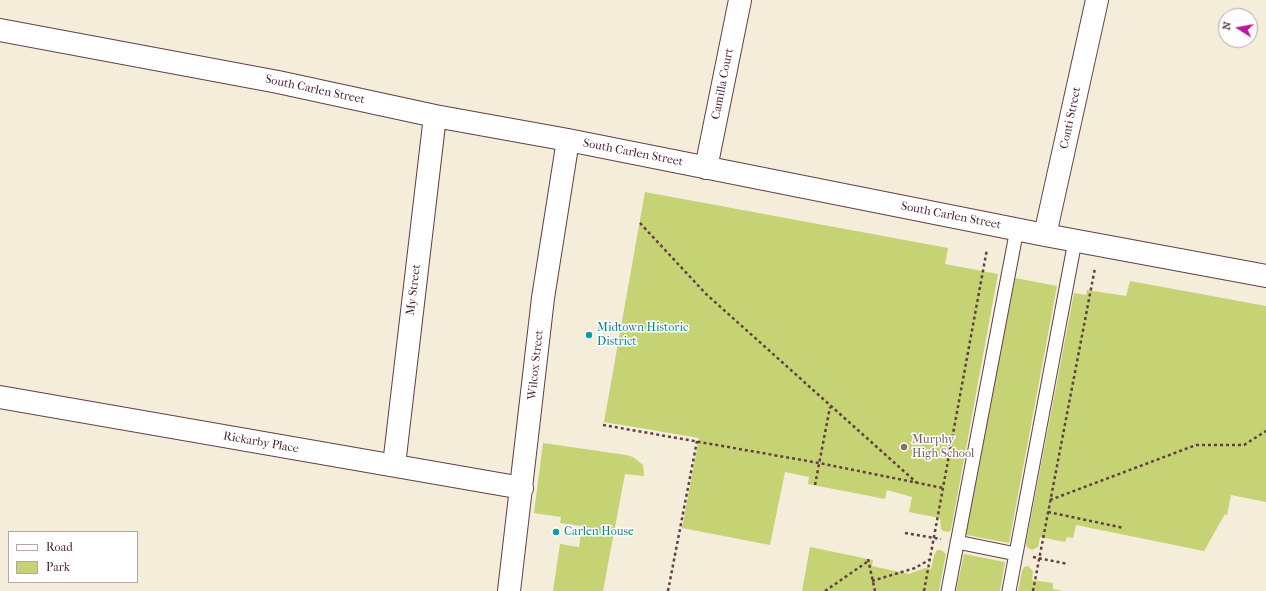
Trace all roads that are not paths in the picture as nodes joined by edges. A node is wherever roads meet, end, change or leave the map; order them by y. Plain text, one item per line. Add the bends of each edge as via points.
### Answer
1 (740, 0) edge
2 (1097, 0) edge
3 (0, 30) edge
4 (435, 116) junction
5 (568, 140) junction
6 (706, 168) junction
7 (1017, 229) junction
8 (1045, 235) junction
9 (1075, 241) junction
10 (1266, 276) edge
11 (0, 397) edge
12 (394, 464) junction
13 (522, 488) junction
14 (957, 542) junction
15 (1016, 554) junction
16 (509, 591) edge
17 (948, 591) edge
18 (1009, 591) edge

1 - 6 street, Camilla Court
2 - 8 street, Conti Street
3 - 4 street, South Carlen Street via 278,82
4 - 5 street, South Carlen Street
4 - 12 street, My Street
5 - 6 street, South Carlen Street
5 - 13 street, Wilcox Street via 543,298
6 - 7 street, South Carlen Street
7 - 8 street, South Carlen Street
7 - 14 lane
8 - 9 street, South Carlen Street
9 - 10 street, South Carlen Street
9 - 15 lane
11 - 12 street, Rickarby Place
12 - 13 street, Rickarby Place
13 - 16 street, Wilcox Street
14 - 15 lane
14 - 17 lane
15 - 18 lane

